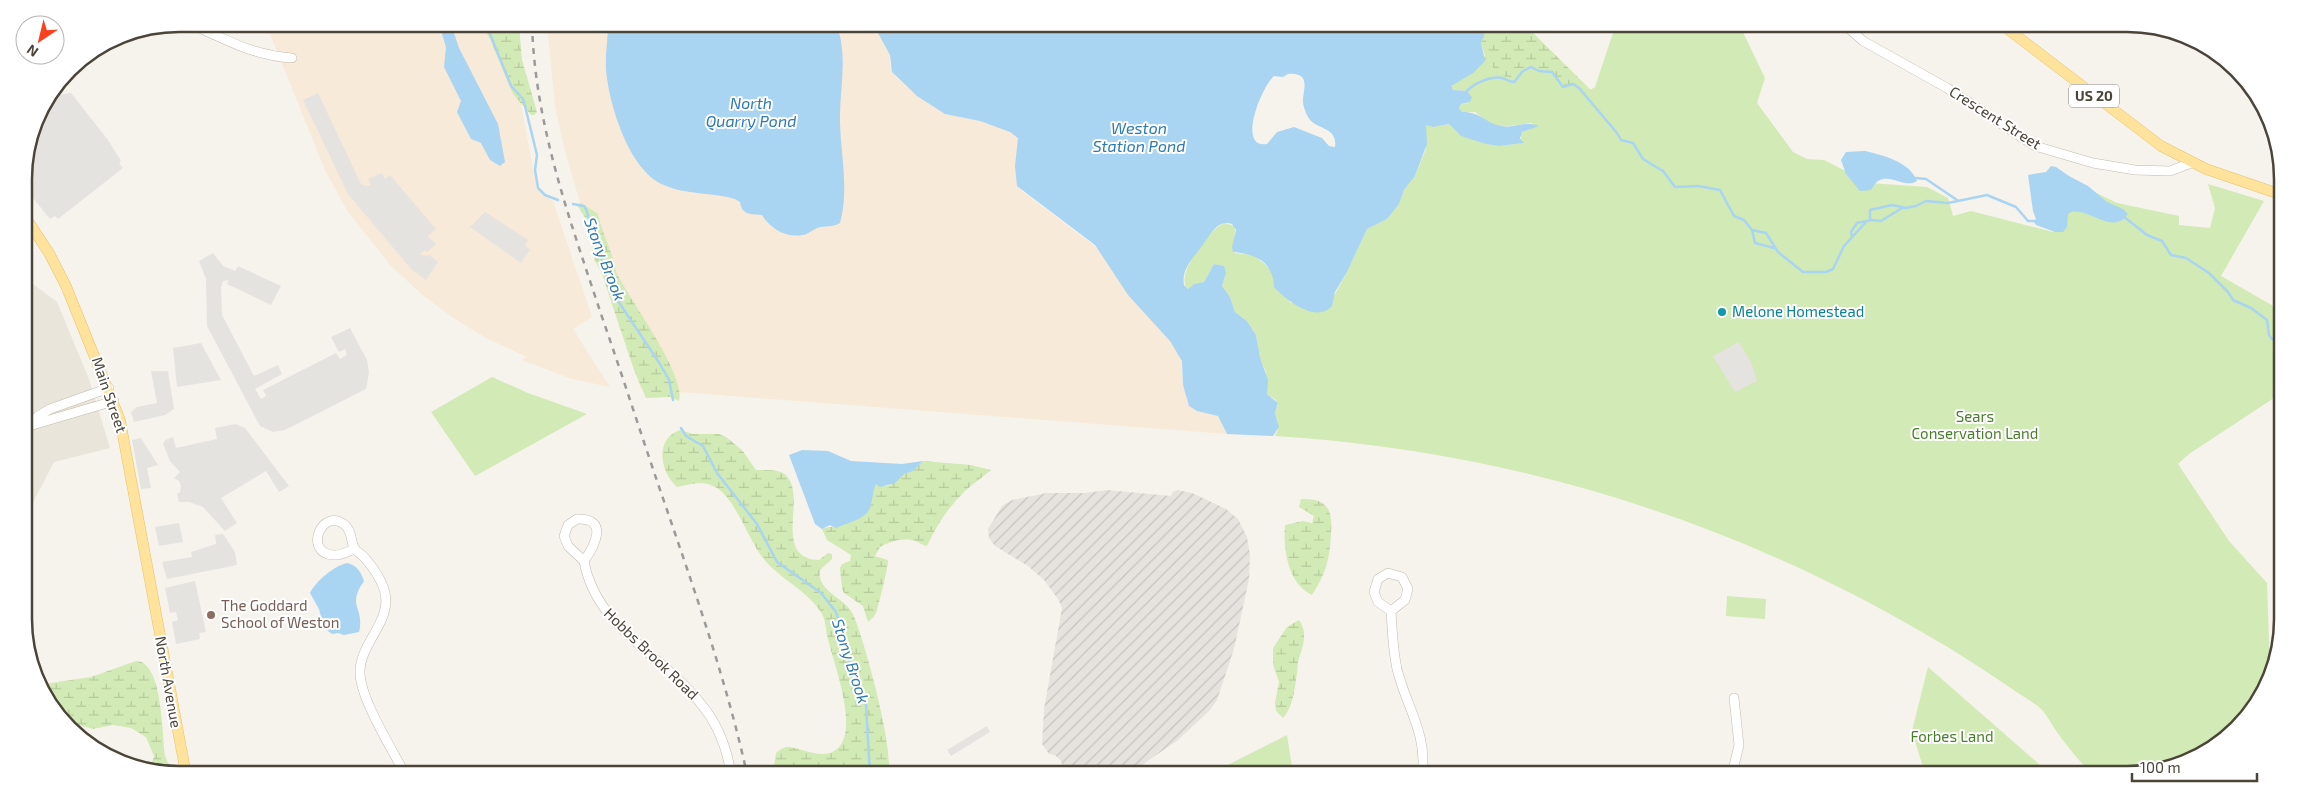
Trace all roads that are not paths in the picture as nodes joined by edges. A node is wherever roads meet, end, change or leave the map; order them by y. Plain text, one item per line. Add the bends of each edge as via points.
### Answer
1 (1853, 32) edge
2 (2011, 32) edge
3 (211, 33) edge
4 (292, 58) dead end
5 (2190, 163) junction
6 (2274, 192) edge
7 (33, 228) edge
8 (109, 388) junction
9 (114, 401) junction
10 (32, 422) edge
11 (32, 425) edge
12 (355, 549) junction
13 (584, 561) junction
14 (152, 590) joint
15 (1391, 611) junction
16 (1734, 698) dead end
17 (1423, 765) edge
18 (1734, 765) edge
19 (185, 766) edge
20 (401, 766) edge
21 (729, 766) edge

1 - 5 street, Crescent Street via 1863,42 1964,99 2035,146 2135,170 2170,171
2 - 5 main road, US 20 via 2143,134
3 - 4 street via 250,50
5 - 6 main road, US 20
7 - 8 main road, Main Street via 61,277
8 - 9 main road, Main Street
8 - 10 street via 50,409
9 - 11 street
9 - 14 main road, Main Street via 123,433
12 - 12 street via 349,530 340,522 329,522 320,529 318,544 325,552 335,555
12 - 20 street via 378,577 386,601 384,614 361,662 361,684
13 - 13 street via 568,546 564,536 568,525 578,519 588,520 598,533 596,543
13 - 21 street, Hobbs Brook Road via 590,587 604,610 706,709 719,733
14 - 19 main road, North Avenue
15 - 15 street via 1404,602 1408,592 1406,581 1394,573 1380,577 1374,589 1377,600
15 - 17 street via 1397,669 1422,739
16 - 18 street via 1740,745

